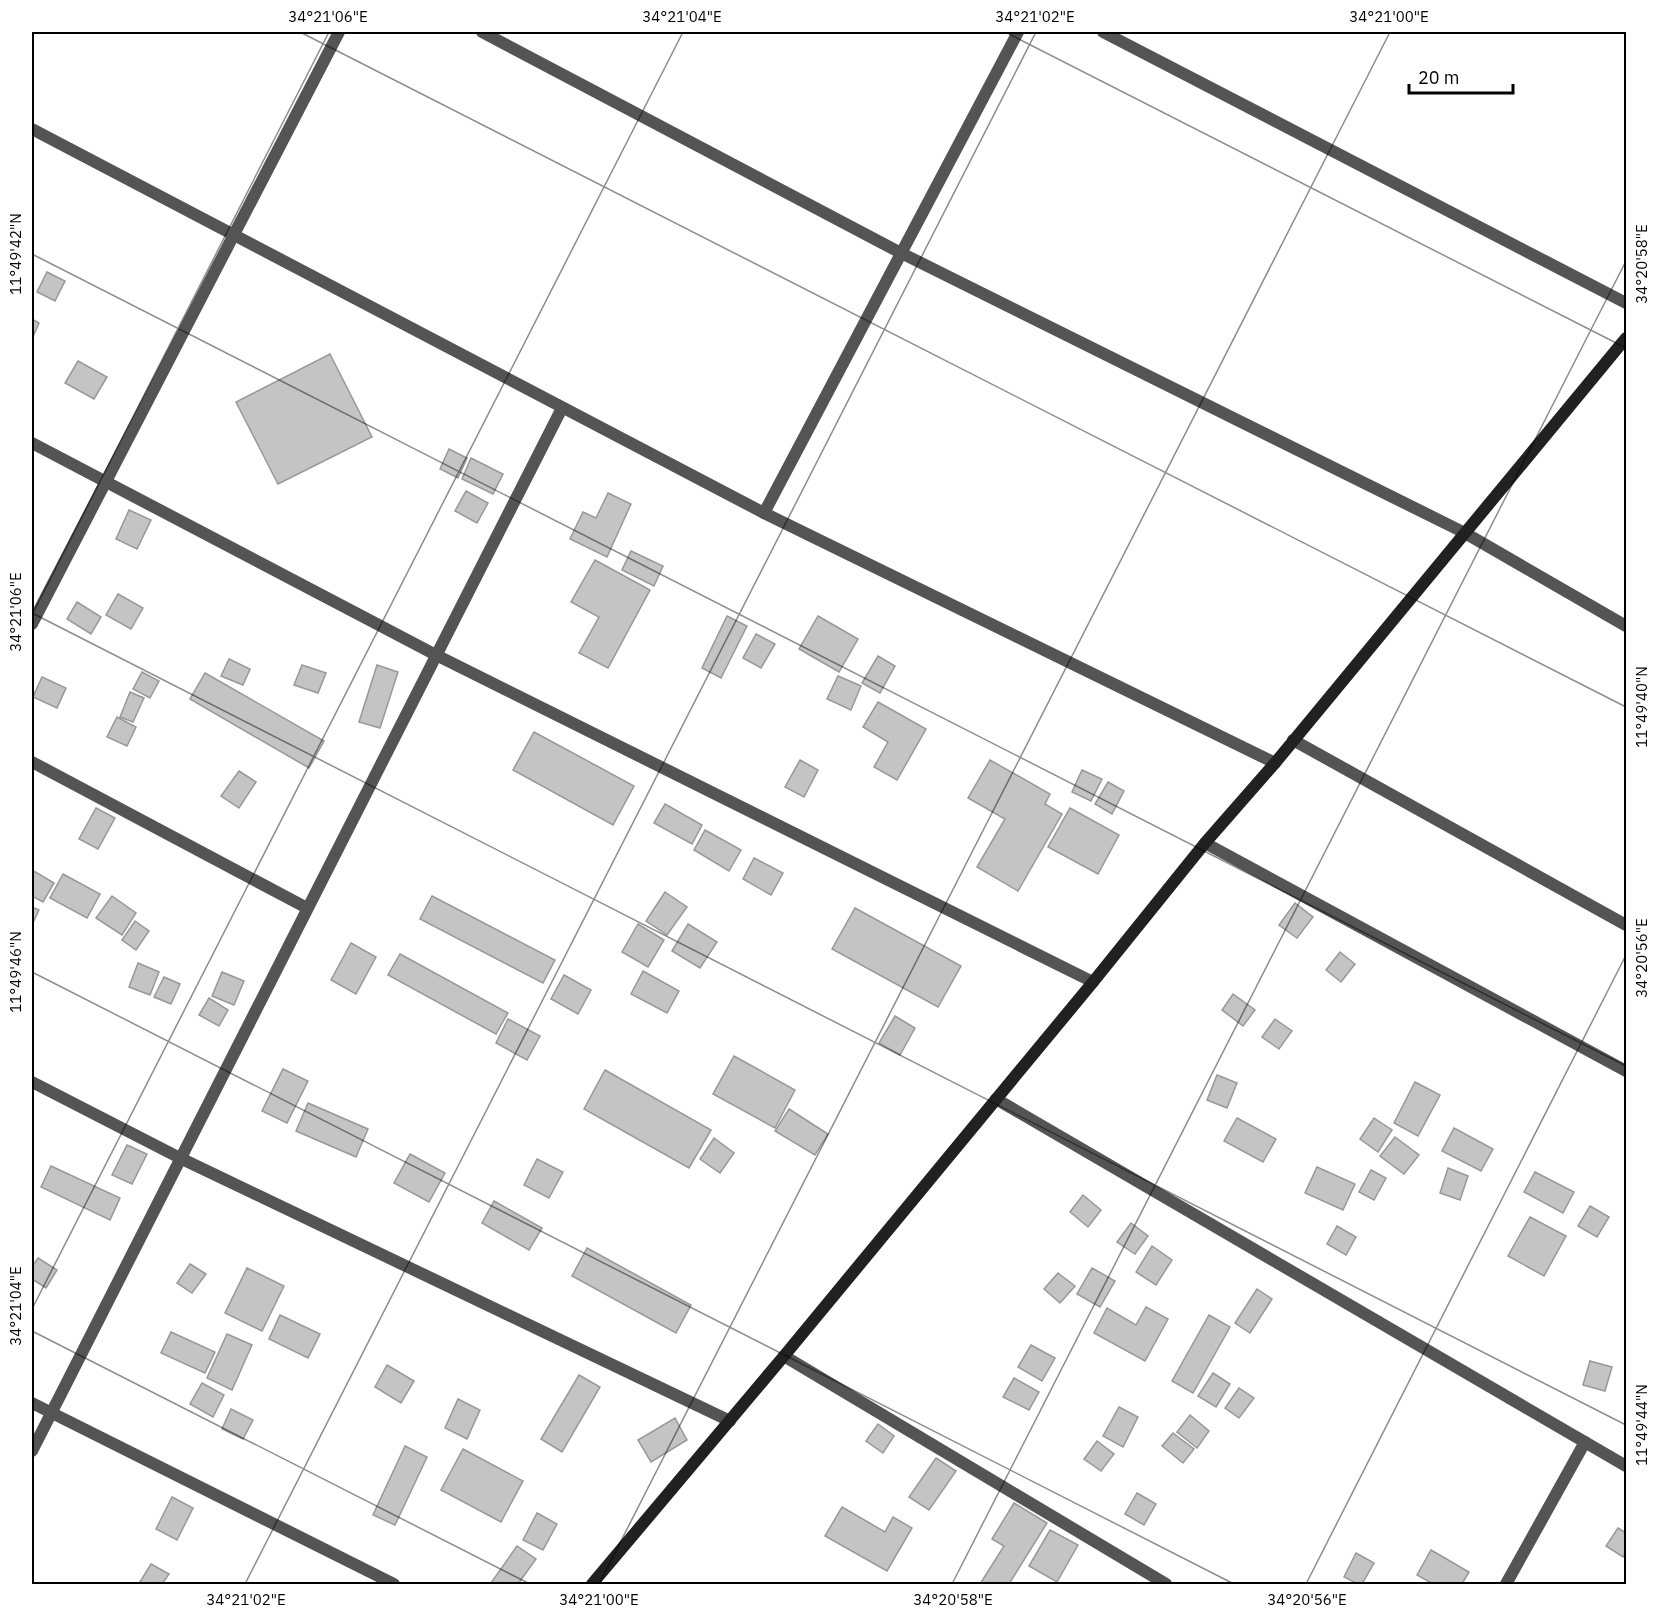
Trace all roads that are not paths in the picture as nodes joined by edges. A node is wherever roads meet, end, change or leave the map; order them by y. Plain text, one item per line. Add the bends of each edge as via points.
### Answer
1 (339, 32) edge
2 (482, 32) edge
3 (1017, 32) edge
4 (1103, 32) edge
5 (32, 129) edge
6 (233, 235) junction
7 (901, 253) junction
8 (1626, 303) edge
9 (1626, 338) edge
10 (562, 408) junction
11 (32, 443) edge
12 (106, 482) junction
13 (764, 513) junction
14 (1465, 533) junction
15 (32, 624) edge
16 (1626, 626) edge
17 (436, 655) junction
18 (1293, 740) junction
19 (32, 762) edge
20 (1275, 763) junction
21 (1205, 843) junction
22 (307, 908) junction
23 (1626, 925) edge
24 (1093, 982) junction
25 (1626, 1071) edge
26 (32, 1082) edge
27 (996, 1099) junction
28 (180, 1158) junction
29 (784, 1356) junction
30 (32, 1403) edge
31 (50, 1413) junction
32 (730, 1421) junction
33 (1586, 1442) junction
34 (32, 1451) edge
35 (1626, 1466) edge
36 (394, 1584) edge
37 (592, 1584) edge
38 (1166, 1584) edge
39 (1506, 1584) edge

1 - 6 street
2 - 7 street
3 - 7 street
4 - 8 street
5 - 6 street
6 - 10 street
6 - 12 street
7 - 13 street
7 - 14 street
9 - 14 street
10 - 13 street
10 - 17 street
11 - 12 street
12 - 15 street
12 - 17 street
13 - 20 street
14 - 16 street
14 - 18 street
17 - 22 street
17 - 24 street
18 - 20 street
18 - 23 street
19 - 22 street
20 - 21 street
21 - 24 street
21 - 25 street
22 - 28 street
24 - 27 street
26 - 28 street
27 - 29 street
27 - 33 street
28 - 31 street
28 - 32 street
29 - 32 street
29 - 38 street
30 - 31 street
31 - 34 street
31 - 36 street
32 - 37 street
33 - 35 street
33 - 39 street

